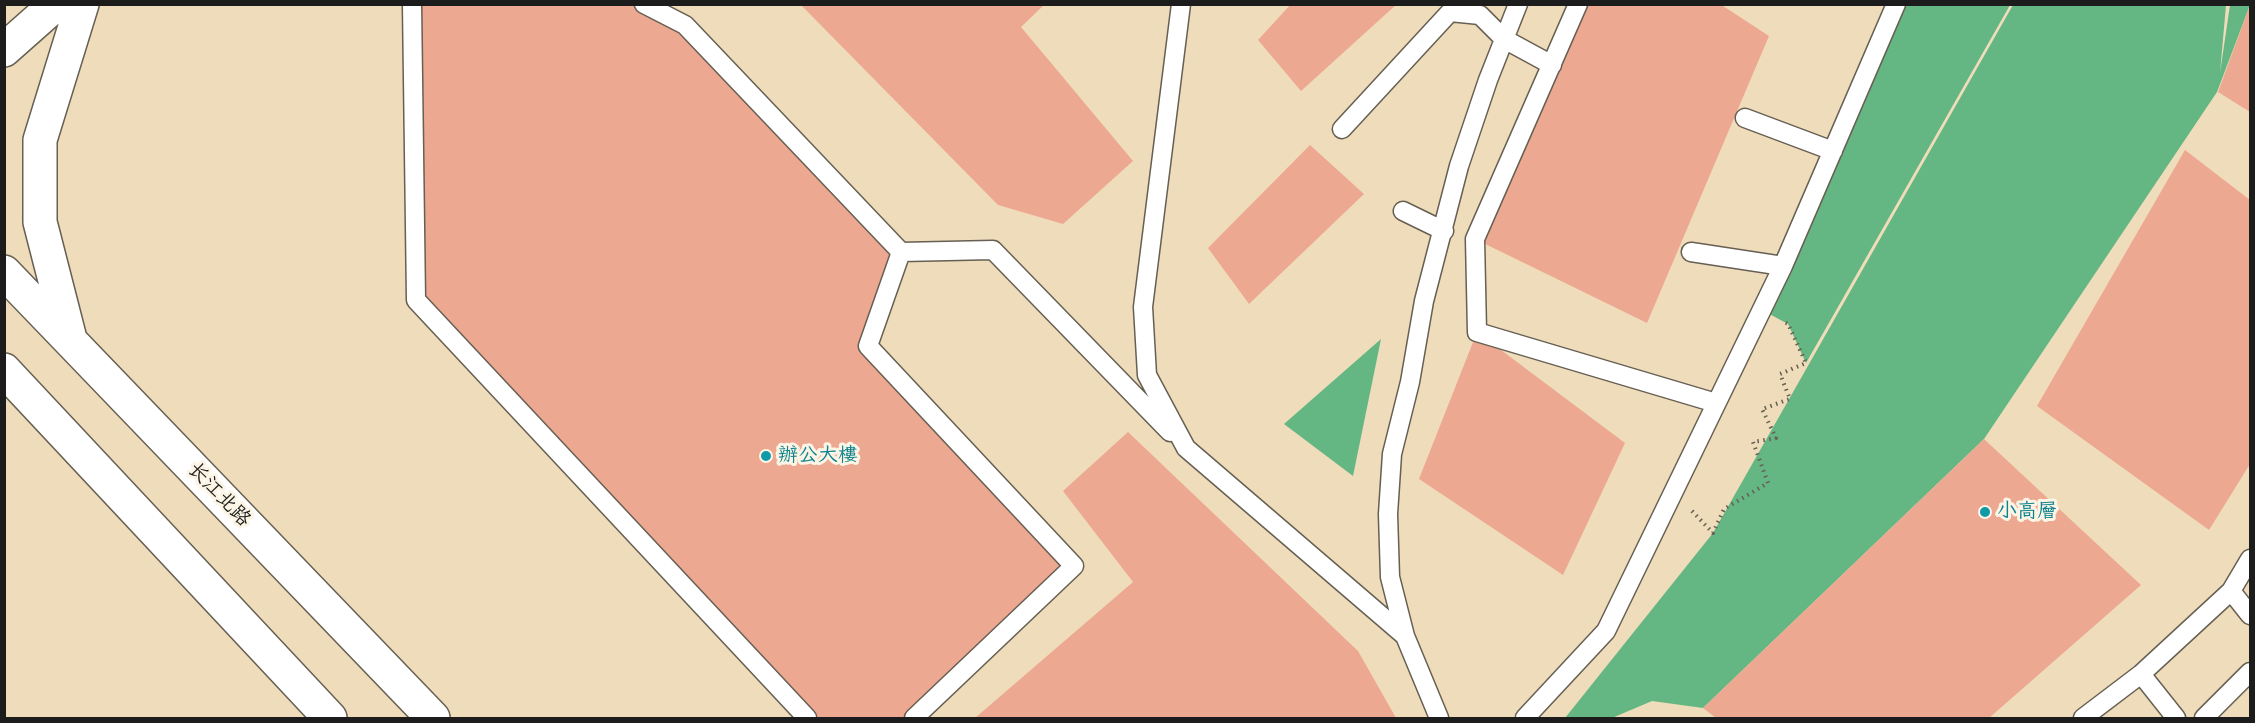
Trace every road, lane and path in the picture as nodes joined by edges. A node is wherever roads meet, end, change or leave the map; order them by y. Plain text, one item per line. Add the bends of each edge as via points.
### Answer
1 (57, 4) edge
2 (82, 4) edge
3 (412, 4) edge
4 (644, 4) edge
5 (1181, 4) edge
6 (1518, 4) edge
7 (1578, 4) edge
8 (1896, 4) edge
9 (1504, 39) junction
10 (4, 50) edge
11 (1552, 64) junction
12 (1745, 118) dead end
13 (1342, 129) dead end
14 (1833, 151) junction
15 (1403, 211) dead end
16 (1444, 231) junction
17 (901, 252) junction
18 (1691, 252) dead end
19 (1783, 266) junction
20 (4, 272) edge
21 (1762, 310) junction
22 (70, 341) junction
23 (4, 370) edge
24 (1716, 403) junction
25 (1186, 448) junction
26 (1674, 492) junction
27 (2250, 559) edge
28 (2231, 591) junction
29 (2250, 615) edge
30 (1405, 636) junction
31 (2250, 672) edge
32 (2141, 674) junction
33 (330, 718) edge
34 (433, 718) edge
35 (807, 718) edge
36 (914, 718) edge
37 (1439, 718) edge
38 (1524, 718) edge
39 (2083, 718) edge
40 (2176, 718) edge
41 (2204, 718) edge

1 - 10 main road
2 - 22 main road via 40,141 40,222
3 - 35 lane via 416,300
4 - 17 lane via 685,25
5 - 25 lane via 1143,307 1147,375
6 - 9 lane
7 - 11 lane
8 - 14 lane
9 - 11 lane
9 - 13 lane via 1480,15 1450,12
9 - 16 lane via 1460,166
11 - 24 lane via 1475,239 1477,332
12 - 14 lane
14 - 19 lane
15 - 16 lane
16 - 30 lane via 1424,301 1392,454 1388,514 1390,577
17 - 25 lane via 993,250
17 - 36 lane via 868,346 1074,566
18 - 19 lane
19 - 21 lane
20 - 22 main road, 长江北路
21 - 24 lane
21 - 26 path via 1788,324 1806,363 1779,374 1790,399 1762,408 1776,438 1754,442 1768,483 1724,509 1713,533
22 - 34 main road, 长江北路
23 - 33 main road
24 - 26 lane
25 - 30 lane
26 - 38 lane via 1606,631
27 - 28 lane
28 - 29 lane
28 - 32 lane
30 - 37 lane
31 - 41 lane
32 - 39 lane
32 - 40 lane

